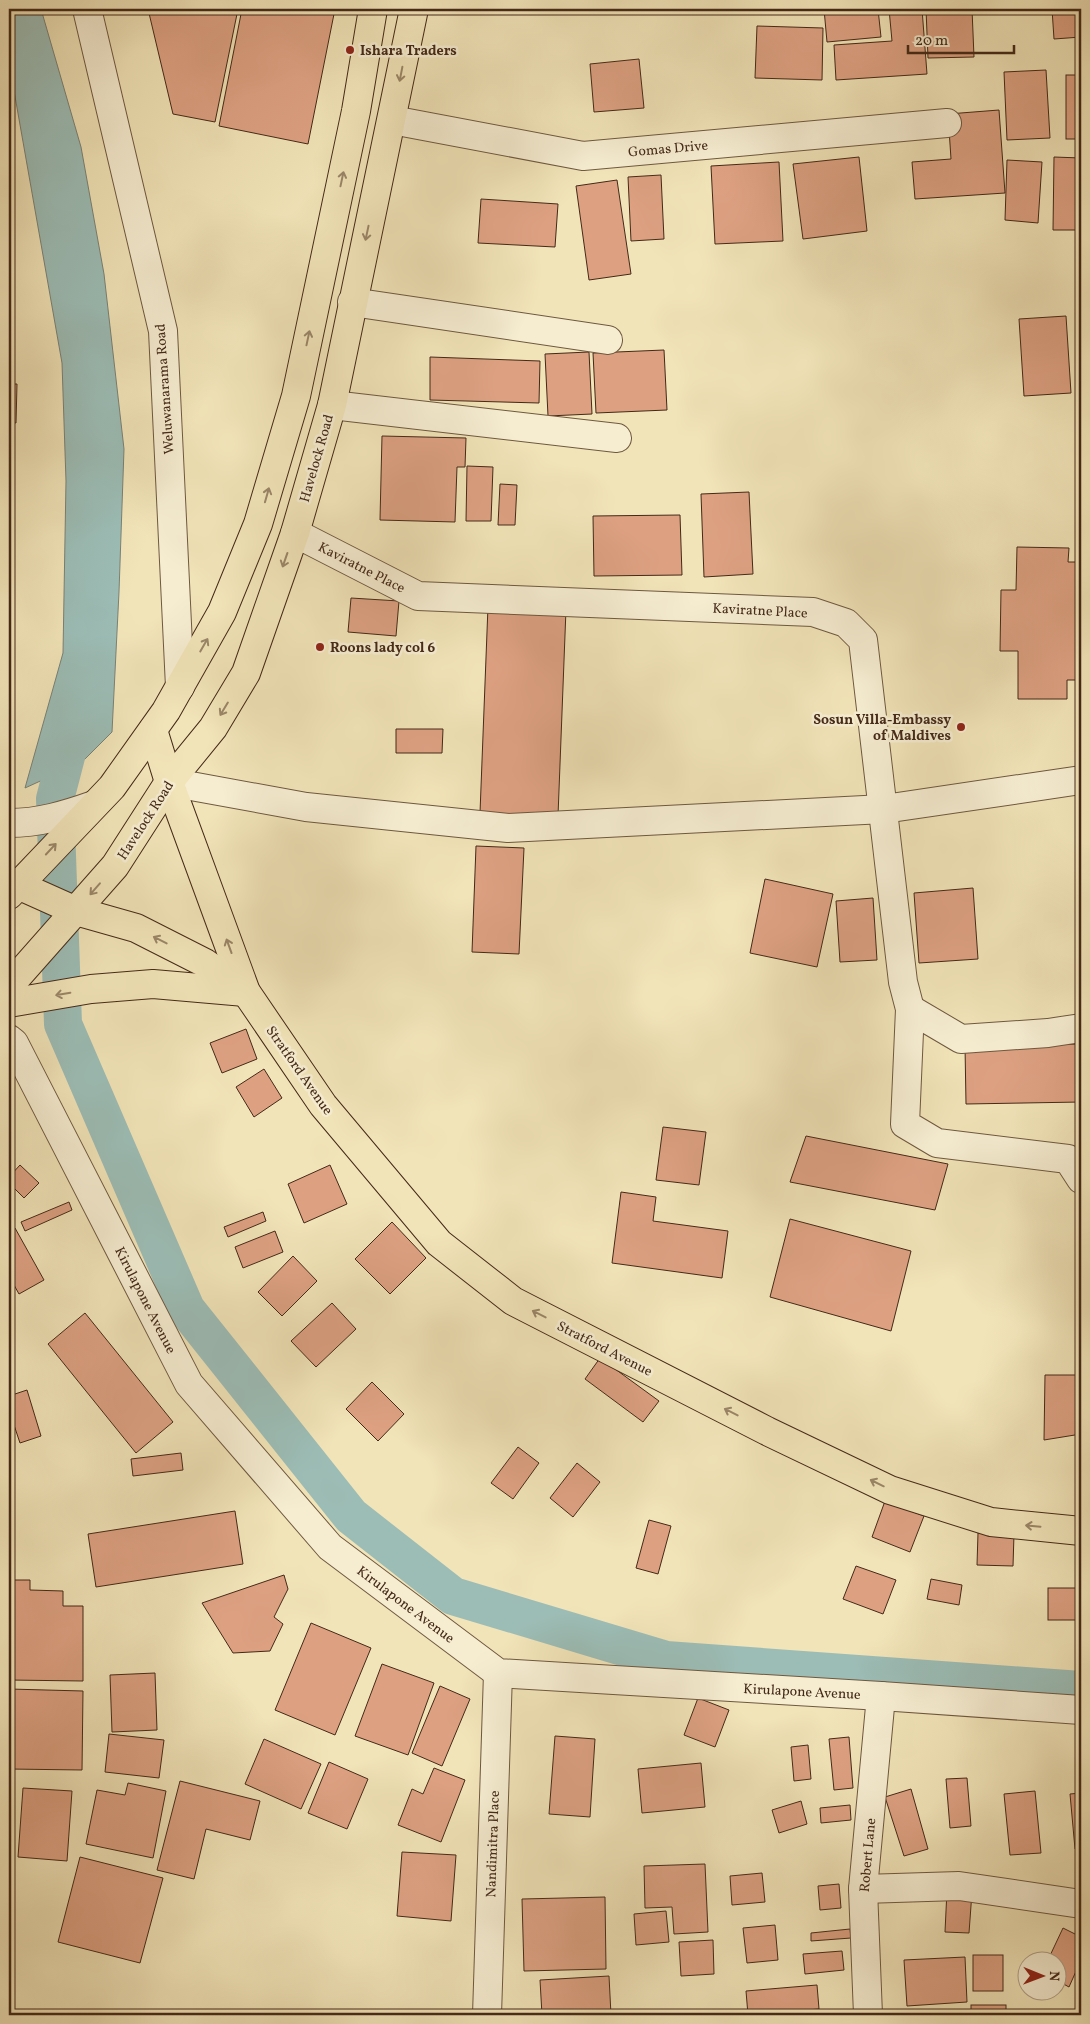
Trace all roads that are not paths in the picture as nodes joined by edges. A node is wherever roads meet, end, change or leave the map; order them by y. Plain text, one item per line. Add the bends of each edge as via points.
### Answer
1 (87, 9) edge
2 (373, 9) edge
3 (414, 9) edge
4 (392, 120) junction
5 (947, 123) dead end
6 (352, 302) junction
7 (608, 340) dead end
8 (332, 405) junction
9 (617, 438) dead end
10 (295, 533) junction
11 (180, 687) junction
12 (152, 730) junction
13 (1081, 780) edge
14 (169, 782) junction
15 (103, 796) junction
16 (884, 809) junction
17 (9, 823) edge
18 (12, 887) edge
19 (76, 911) junction
20 (9, 986) edge
21 (246, 992) junction
22 (9, 1003) edge
23 (910, 1009) junction
24 (1081, 1028) edge
25 (9, 1039) edge
26 (1081, 1179) edge
27 (1081, 1531) edge
28 (498, 1673) junction
29 (881, 1696) junction
30 (1081, 1710) edge
31 (863, 1890) junction
32 (1081, 1904) edge
33 (487, 2015) edge
34 (868, 2015) edge

1 - 11 street, Weluwanarama Road via 163,331
11 -> 2 main road via 222,612 258,524 296,396 356,111
3 -> 4 main road, Havelock Road
4 - 5 street, Gomas Drive via 583,156
4 -> 6 main road, Havelock Road
6 - 7 street
6 - 8 main road, Havelock Road
8 - 9 street
8 - 10 main road, Havelock Road
10 -> 14 main road, Havelock Road via 246,673 213,728
10 - 16 street, Kaviratne Place via 418,596 813,612 846,622 863,640
11 - 12 main road
12 - 14 main road, Stratford Avenue
12 - 15 main road
13 - 16 street
14 - 16 street via 306,806 508,828
14 -> 19 main road, Havelock Road via 115,866
21 -> 14 main road, Stratford Avenue
15 - 17 street via 66,815 31,823
18 -> 15 main road
16 - 23 street, Kaviratne Place via 903,982
18 - 19 main road, Stratford Avenue
19 - 20 main road, Havelock Road
21 -> 19 main road, Stratford Avenue via 205,963 136,928
21 -> 22 main road via 153,984 91,989
27 -> 21 main road, Stratford Avenue via 992,1522 890,1490 513,1301 439,1243 323,1105
23 - 24 street via 961,1039
23 - 26 street, Kaviratne Place via 905,1124 937,1142 1068,1160
25 - 28 street, Kirulapone Avenue via 189,1384 330,1547
28 - 29 street, Kirulapone Avenue
28 - 33 street, Nandimitra Place
29 - 30 street, Kirulapone Avenue
29 - 31 street, Robert Lane
31 - 32 street via 959,1886
31 - 34 street, Robert Lane

